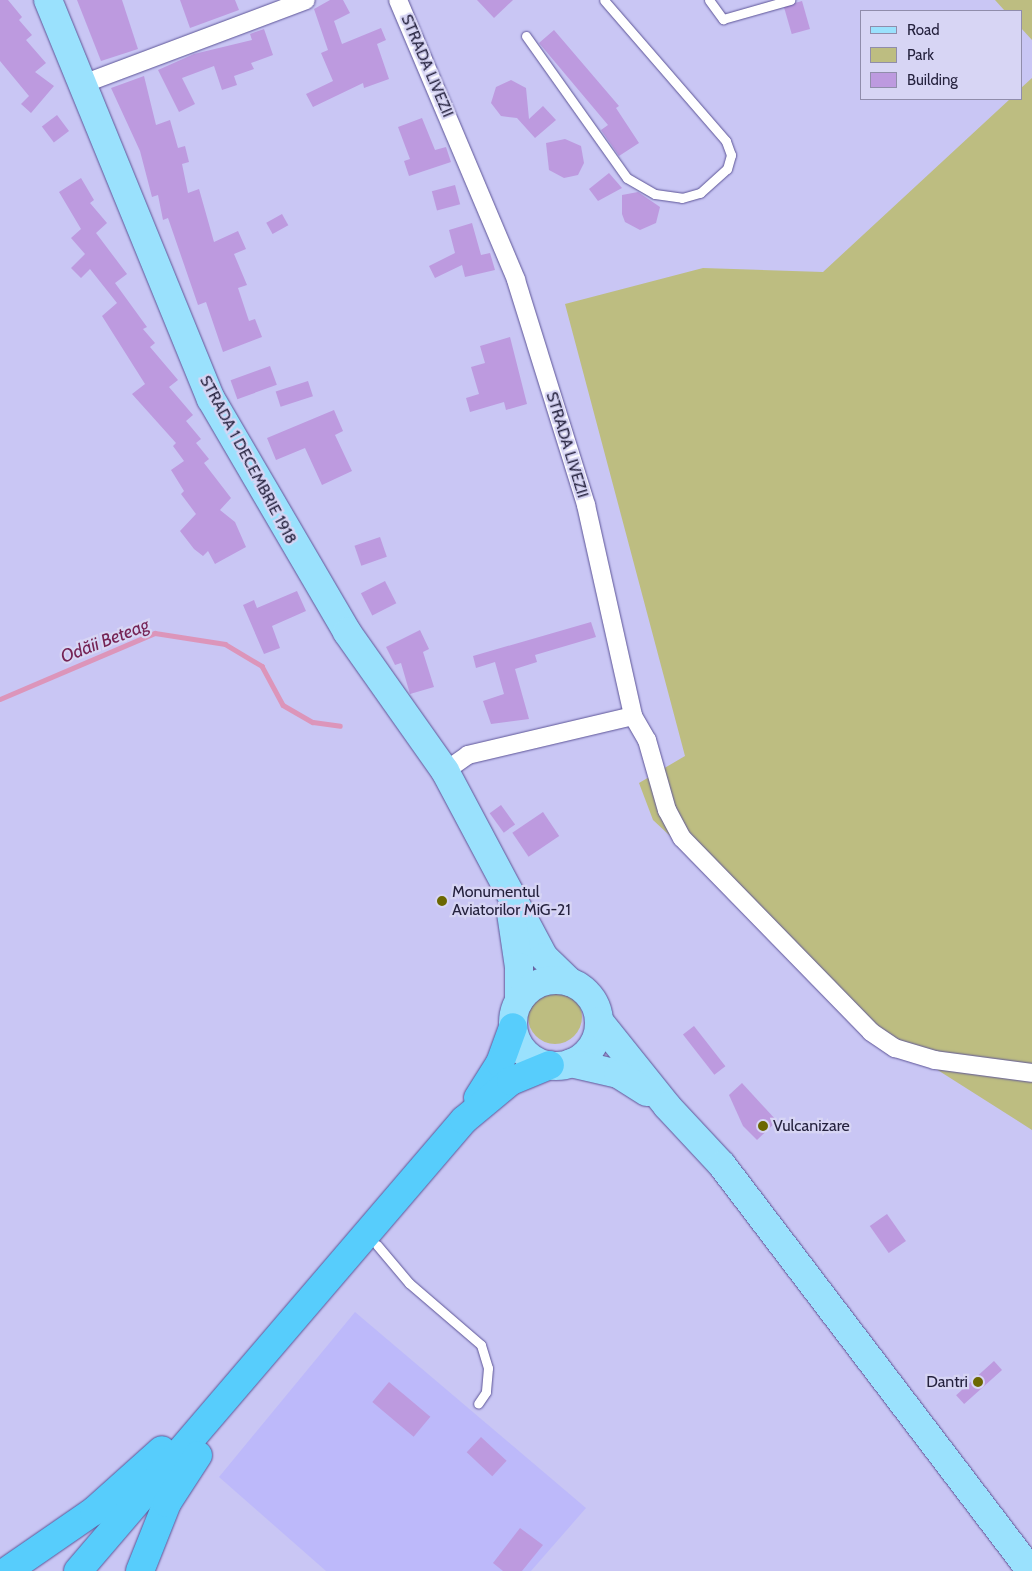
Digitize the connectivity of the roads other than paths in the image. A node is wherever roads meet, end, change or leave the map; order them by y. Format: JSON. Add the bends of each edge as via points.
{"nodes":[{"id":1,"x":48,"y":0,"type":"edge"},
{"id":2,"x":306,"y":0,"type":"edge"},
{"id":3,"x":398,"y":0,"type":"edge"},
{"id":4,"x":604,"y":0,"type":"edge"},
{"id":5,"x":709,"y":0,"type":"edge"},
{"id":6,"x":790,"y":0,"type":"edge"},
{"id":7,"x":526,"y":36,"type":"dead end"},
{"id":8,"x":83,"y":84,"type":"junction"},
{"id":9,"x":633,"y":716,"type":"junction"},
{"id":10,"x":445,"y":771,"type":"junction"},
{"id":11,"x":507,"y":890,"type":"junction"},
{"id":12,"x":570,"y":982,"type":"junction"},
{"id":13,"x":519,"y":1001,"type":"junction"},
{"id":14,"x":600,"y":1021,"type":"junction"},
{"id":15,"x":513,"y":1027,"type":"junction"},
{"id":16,"x":561,"y":1064,"type":"junction"},
{"id":17,"x":1032,"y":1073,"type":"edge"},
{"id":18,"x":667,"y":1106,"type":"junction"},
{"id":19,"x":464,"y":1120,"type":"junction"},
{"id":20,"x":380,"y":1218,"type":"junction"},
{"id":21,"x":377,"y":1245,"type":"junction"},
{"id":22,"x":478,"y":1404,"type":"dead end"},
{"id":23,"x":7,"y":1571,"type":"edge"},
{"id":24,"x":78,"y":1571,"type":"edge"},
{"id":25,"x":140,"y":1571,"type":"edge"},
{"id":26,"x":1031,"y":1571,"type":"edge"}],
"edges":[{"from":1,"to":8,"type":"main road","name":"STRADA 1 DECEMBRIE 1918"},
{"from":2,"to":8,"type":"street"},
{"from":3,"to":9,"type":"street","name":"STRADA LIVEZII","via":[[516,280],[586,505]]},
{"from":4,"to":7,"type":"lane","via":[[726,141],[731,155],[727,169],[700,193],[682,198],[655,194],[627,178]]},
{"from":5,"to":6,"type":"lane","via":[[723,20]]},
{"from":8,"to":10,"type":"main road","name":"STRADA 1 DECEMBRIE 1918","via":[[211,399],[347,632]]},
{"from":9,"to":10,"type":"street","via":[[468,755]]},
{"from":9,"to":17,"type":"street","name":"STRADA LIVEZII","via":[[647,740],[667,810],[682,838],[871,1032],[895,1048],[936,1060]]},
{"from":10,"to":11,"type":"main road","name":"STRADA 1 DECEMBRIE 1918"},
{"from":11,"to":12,"type":"main road","name":"STRADA 1 DECEMBRIE 1918","via":[[544,957]]},
{"from":11,"to":13,"type":"main road","name":"STRADA 1 DECEMBRIE 1918","via":[[519,967]]},
{"from":12,"to":13,"type":"main road","via":[[541,982]]},
{"from":12,"to":14,"type":"main road","via":[[591,997]]},
{"from":13,"to":15,"type":"main road"},
{"from":14,"to":16,"type":"main road","via":[[592,1047]]},
{"from":14,"to":18,"type":"main road"},
{"from":15,"to":16,"type":"main road","via":[[525,1053]]},
{"from":15,"to":19,"type":"highway","via":[[500,1063]]},
{"from":16,"to":18,"type":"main road","via":[[618,1074]]},
{"from":16,"to":19,"type":"highway","via":[[511,1081]]},
{"from":18,"to":26,"type":"main road","via":[[722,1164]]},
{"from":19,"to":20,"type":"highway"},
{"from":20,"to":21,"type":"highway"},
{"from":20,"to":23,"type":"highway","via":[[251,1348],[147,1464],[94,1511]]},
{"from":20,"to":24,"type":"highway"},
{"from":21,"to":22,"type":"lane","via":[[409,1283],[481,1344],[488,1368],[486,1392]]},
{"from":21,"to":25,"type":"highway","via":[[188,1468],[145,1548]]}]}
